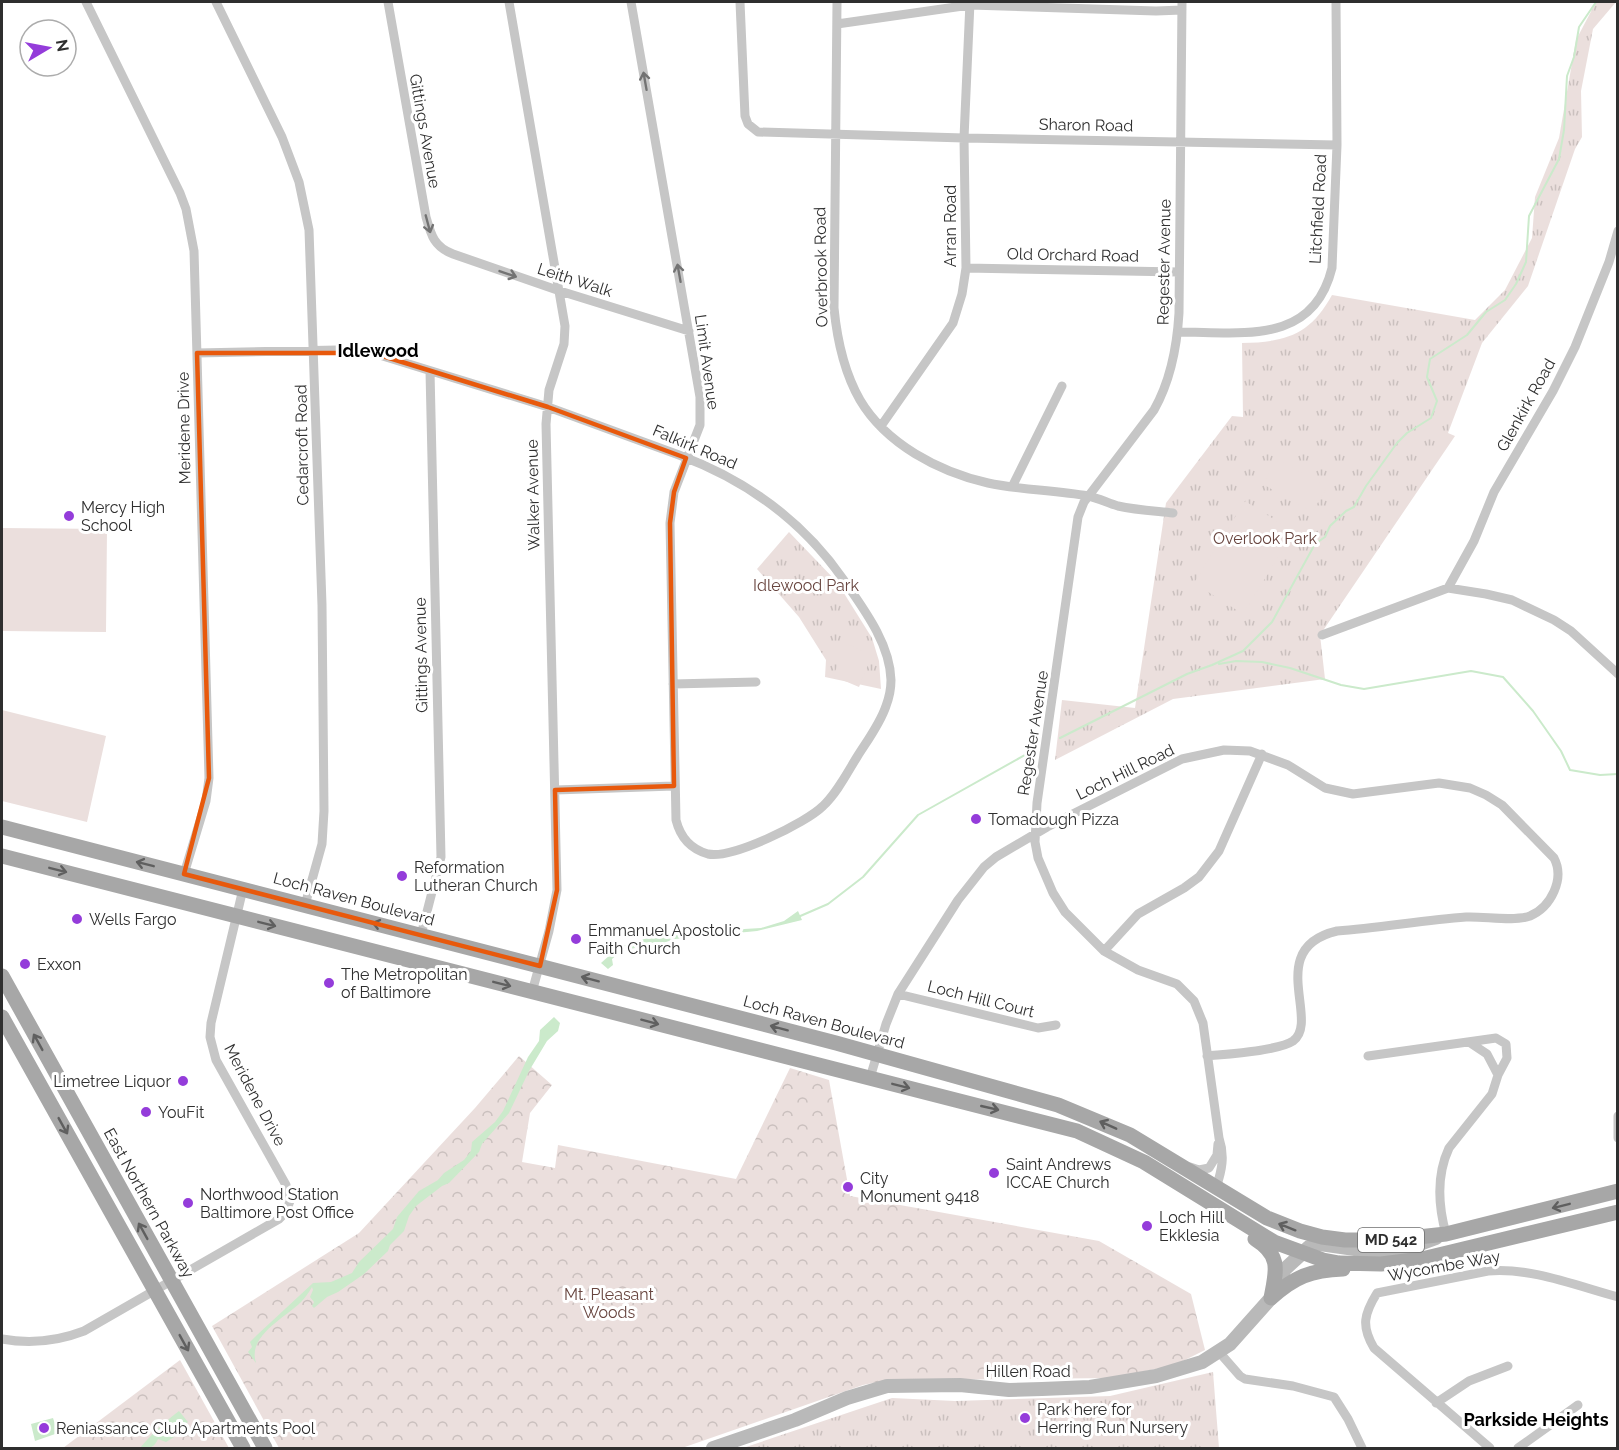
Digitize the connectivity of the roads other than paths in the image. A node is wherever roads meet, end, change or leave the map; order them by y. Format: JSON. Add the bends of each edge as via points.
{"nodes":[{"id":1,"x":86,"y":2,"type":"edge"},
{"id":2,"x":216,"y":2,"type":"edge"},
{"id":3,"x":388,"y":2,"type":"edge"},
{"id":4,"x":509,"y":2,"type":"edge"},
{"id":5,"x":631,"y":2,"type":"edge"},
{"id":6,"x":740,"y":2,"type":"edge"},
{"id":7,"x":837,"y":2,"type":"edge"},
{"id":8,"x":1336,"y":2,"type":"edge"},
{"id":9,"x":970,"y":3,"type":"edge"},
{"id":10,"x":1182,"y":6,"type":"edge"},
{"id":11,"x":837,"y":24,"type":"junction"},
{"id":12,"x":835,"y":134,"type":"junction"},
{"id":13,"x":964,"y":138,"type":"junction"},
{"id":14,"x":1180,"y":142,"type":"junction"},
{"id":15,"x":1336,"y":145,"type":"junction"},
{"id":16,"x":1617,"y":231,"type":"edge"},
{"id":17,"x":453,"y":254,"type":"joint"},
{"id":18,"x":966,"y":268,"type":"junction"},
{"id":19,"x":1179,"y":272,"type":"junction"},
{"id":20,"x":560,"y":291,"type":"junction"},
{"id":21,"x":689,"y":331,"type":"junction"},
{"id":22,"x":1178,"y":332,"type":"junction"},
{"id":23,"x":315,"y":350,"type":"junction"},
{"id":24,"x":197,"y":352,"type":"junction"},
{"id":25,"x":430,"y":371,"type":"junction"},
{"id":26,"x":1062,"y":386,"type":"dead end"},
{"id":27,"x":548,"y":407,"type":"junction"},
{"id":28,"x":881,"y":426,"type":"junction"},
{"id":29,"x":686,"y":458,"type":"junction"},
{"id":30,"x":1012,"y":487,"type":"junction"},
{"id":31,"x":1090,"y":496,"type":"junction"},
{"id":32,"x":1173,"y":513,"type":"dead end"},
{"id":33,"x":1448,"y":588,"type":"junction"},
{"id":34,"x":1322,"y":635,"type":"dead end"},
{"id":35,"x":1617,"y":674,"type":"edge"},
{"id":36,"x":756,"y":682,"type":"dead end"},
{"id":37,"x":673,"y":684,"type":"junction"},
{"id":38,"x":1263,"y":754,"type":"junction"},
{"id":39,"x":674,"y":786,"type":"junction"},
{"id":40,"x":555,"y":790,"type":"junction"},
{"id":41,"x":2,"y":827,"type":"edge"},
{"id":42,"x":1036,"y":834,"type":"junction"},
{"id":43,"x":709,"y":854,"type":"joint"},
{"id":44,"x":2,"y":856,"type":"edge"},
{"id":45,"x":184,"y":874,"type":"junction"},
{"id":46,"x":243,"y":889,"type":"junction"},
{"id":47,"x":305,"y":905,"type":"junction"},
{"id":48,"x":236,"y":916,"type":"junction"},
{"id":49,"x":421,"y":935,"type":"junction"},
{"id":50,"x":1104,"y":951,"type":"junction"},
{"id":51,"x":540,"y":966,"type":"junction"},
{"id":52,"x":2,"y":976,"type":"edge"},
{"id":53,"x":532,"y":992,"type":"junction"},
{"id":54,"x":898,"y":994,"type":"junction"},
{"id":55,"x":2,"y":1017,"type":"edge"},
{"id":56,"x":1056,"y":1025,"type":"dead end"},
{"id":57,"x":1469,"y":1041,"type":"junction"},
{"id":58,"x":877,"y":1054,"type":"junction"},
{"id":59,"x":1208,"y":1056,"type":"junction"},
{"id":60,"x":1368,"y":1056,"type":"dead end"},
{"id":61,"x":935,"y":1070,"type":"junction"},
{"id":62,"x":1498,"y":1075,"type":"junction"},
{"id":63,"x":870,"y":1078,"type":"junction"},
{"id":64,"x":933,"y":1094,"type":"junction"},
{"id":65,"x":1617,"y":1116,"type":"edge"},
{"id":66,"x":1617,"y":1137,"type":"edge"},
{"id":67,"x":1219,"y":1138,"type":"junction"},
{"id":68,"x":1178,"y":1163,"type":"junction"},
{"id":69,"x":1617,"y":1191,"type":"edge"},
{"id":70,"x":1214,"y":1195,"type":"junction"},
{"id":71,"x":1617,"y":1212,"type":"edge"},
{"id":72,"x":1446,"y":1234,"type":"junction"},
{"id":73,"x":1301,"y":1253,"type":"junction"},
{"id":74,"x":1381,"y":1264,"type":"junction"},
{"id":75,"x":172,"y":1282,"type":"junction"},
{"id":76,"x":155,"y":1292,"type":"junction"},
{"id":77,"x":1617,"y":1297,"type":"edge"},
{"id":78,"x":1271,"y":1298,"type":"junction"},
{"id":79,"x":2,"y":1339,"type":"edge"},
{"id":80,"x":1218,"y":1352,"type":"junction"},
{"id":81,"x":1508,"y":1366,"type":"dead end"},
{"id":82,"x":1436,"y":1403,"type":"junction"},
{"id":83,"x":1578,"y":1405,"type":"dead end"},
{"id":84,"x":243,"y":1449,"type":"edge"},
{"id":85,"x":265,"y":1449,"type":"edge"},
{"id":86,"x":712,"y":1449,"type":"edge"},
{"id":87,"x":1362,"y":1449,"type":"edge"},
{"id":88,"x":1490,"y":1449,"type":"edge"},
{"id":89,"x":1518,"y":1449,"type":"edge"}],
"edges":[{"from":1,"to":24,"type":"street","name":"Meridene Drive","via":[[186,209],[194,251]]},
{"from":2,"to":23,"type":"street","name":"Cedarcroft Road","via":[[266,101],[299,182],[310,241]]},
{"from":3,"to":17,"type":"street","name":"Gittings Avenue","one_way":true,"via":[[426,217],[433,240]]},
{"from":4,"to":20,"type":"street","name":"Walker Avenue"},
{"from":21,"to":5,"type":"street","name":"Limit Avenue","one_way":true},
{"from":6,"to":12,"type":"street","name":"Sharon Road","via":[[748,124],[764,132]]},
{"from":7,"to":11,"type":"street","name":"Overbrook Road"},
{"from":8,"to":15,"type":"street","name":"Litchfield Road"},
{"from":9,"to":10,"type":"street","via":[[1156,11]]},
{"from":9,"to":11,"type":"street"},
{"from":9,"to":13,"type":"street","name":"Arran Road"},
{"from":10,"to":14,"type":"street","name":"Regester Avenue"},
{"from":11,"to":12,"type":"street","name":"Overbrook Road"},
{"from":12,"to":13,"type":"street","name":"Sharon Road"},
{"from":12,"to":28,"type":"street","name":"Overbrook Road","via":[[836,333],[860,399]]},
{"from":13,"to":14,"type":"street","name":"Sharon Road"},
{"from":13,"to":18,"type":"street","name":"Arran Road"},
{"from":14,"to":15,"type":"street","name":"Sharon Road"},
{"from":14,"to":19,"type":"street","name":"Regester Avenue"},
{"from":15,"to":22,"type":"street","name":"Litchfield Road","via":[[1332,268],[1327,287],[1316,304],[1305,315],[1280,328]]},
{"from":16,"to":33,"type":"street","name":"Glenkirk Road","via":[[1575,347],[1494,492],[1474,541]]},
{"from":17,"to":20,"type":"street","name":"Leith Walk","one_way":true},
{"from":18,"to":19,"type":"street","name":"Old Orchard Road"},
{"from":18,"to":28,"type":"street","name":"Arran Road","via":[[953,323]]},
{"from":19,"to":22,"type":"street","name":"Regester Avenue"},
{"from":20,"to":21,"type":"street","name":"Leith Walk"},
{"from":20,"to":27,"type":"street","name":"Walker Avenue","via":[[564,344],[549,390]]},
{"from":21,"to":29,"type":"street","name":"Limit Avenue","via":[[701,414]]},
{"from":22,"to":31,"type":"street","name":"Regester Avenue","via":[[1175,357],[1160,399]]},
{"from":23,"to":24,"type":"street","name":"Falkirk Road"},
{"from":23,"to":25,"type":"street","name":"Falkirk Road","via":[[373,353]]},
{"from":23,"to":47,"type":"street","name":"Cedarcroft Road","via":[[324,811],[322,844]]},
{"from":24,"to":45,"type":"street","name":"Meridene Drive","via":[[208,778],[206,801]]},
{"from":25,"to":27,"type":"street","name":"Falkirk Road"},
{"from":25,"to":49,"type":"street","name":"Gittings Avenue","via":[[441,857]]},
{"from":26,"to":30,"type":"street"},
{"from":27,"to":29,"type":"street","name":"Falkirk Road"},
{"from":27,"to":40,"type":"street","name":"Walker Avenue"},
{"from":28,"to":30,"type":"street","name":"Overbrook Road","via":[[910,450],[945,470]]},
{"from":29,"to":37,"type":"street","name":"Limit Avenue","via":[[674,492],[670,523]]},
{"from":29,"to":43,"type":"street","name":"Falkirk Road","via":[[765,498],[815,544],[844,580],[881,639],[891,683],[880,720],[821,808],[761,841],[723,854]]},
{"from":30,"to":31,"type":"street","name":"Overbrook Road"},
{"from":31,"to":32,"type":"street","name":"Overbrook Road","via":[[1118,506]]},
{"from":31,"to":42,"type":"street","name":"Regester Avenue","via":[[1078,517],[1037,802]]},
{"from":33,"to":34,"type":"street"},
{"from":33,"to":35,"type":"street","via":[[1512,600],[1554,620]]},
{"from":36,"to":37,"type":"street"},
{"from":37,"to":39,"type":"street","name":"Limit Avenue"},
{"from":38,"to":42,"type":"street","name":"Loch Hill Road","via":[[1224,750],[1182,759]]},
{"from":38,"to":50,"type":"street","via":[[1219,851],[1199,877],[1138,914]]},
{"from":38,"to":59,"type":"street","name":"Loch Hill Road","via":[[1325,788],[1342,792],[1439,783],[1477,790],[1502,805],[1546,850],[1557,864],[1558,877],[1544,907],[1526,917],[1462,918],[1337,931],[1323,936],[1307,949],[1299,963],[1302,1026],[1296,1038],[1275,1047]]},
{"from":39,"to":40,"type":"street"},
{"from":39,"to":43,"type":"street","name":"Limit Avenue","via":[[678,829],[690,845]]},
{"from":40,"to":51,"type":"street","name":"Walker Avenue","via":[[557,890]]},
{"from":45,"to":41,"type":"main road","name":"Loch Raven Boulevard","one_way":true},
{"from":42,"to":50,"type":"street","name":"Regester Avenue","via":[[1038,858],[1053,893],[1065,912]]},
{"from":42,"to":54,"type":"street","name":"Loch Hill Road","via":[[990,861],[976,876]]},
{"from":44,"to":48,"type":"main road","one_way":true},
{"from":45,"to":46,"type":"main road","name":"Loch Raven Boulevard"},
{"from":46,"to":47,"type":"main road","name":"Loch Raven Boulevard"},
{"from":46,"to":48,"type":"street","name":"Meridene Drive"},
{"from":49,"to":47,"type":"main road","name":"Loch Raven Boulevard","one_way":true},
{"from":48,"to":53,"type":"main road","one_way":true},
{"from":48,"to":75,"type":"street","name":"Meridene Drive","via":[[217,990],[210,1037],[216,1060],[286,1185],[290,1194],[288,1207],[266,1228]]},
{"from":49,"to":51,"type":"main road","name":"Loch Raven Boulevard"},
{"from":50,"to":59,"type":"street","name":"Regester Avenue","via":[[1186,991],[1199,1011]]},
{"from":51,"to":53,"type":"street","name":"Walker Avenue"},
{"from":58,"to":51,"type":"main road","name":"Loch Raven Boulevard","number":"MD 542","one_way":true},
{"from":75,"to":52,"type":"main road","name":"East Northern Parkway","one_way":true},
{"from":53,"to":63,"type":"main road","one_way":true},
{"from":54,"to":56,"type":"street","name":"Loch Hill Court","via":[[1038,1028]]},
{"from":54,"to":58,"type":"street","name":"Loch Hill Road"},
{"from":55,"to":76,"type":"main road","one_way":true},
{"from":57,"to":60,"type":"street"},
{"from":57,"to":62,"type":"street","via":[[1487,1054]]},
{"from":57,"to":62,"type":"street","via":[[1496,1038],[1506,1044],[1507,1058]]},
{"from":58,"to":61,"type":"main road","name":"Loch Raven Boulevard","number":"MD 542"},
{"from":58,"to":63,"type":"street","name":"Loch Hill Road"},
{"from":59,"to":67,"type":"street","name":"Regester Avenue"},
{"from":61,"to":64,"type":"main road","via":[[940,1086]]},
{"from":68,"to":61,"type":"main road","name":"Loch Raven Boulevard","number":"MD 542","one_way":true,"via":[[1130,1135],[1058,1105]]},
{"from":62,"to":72,"type":"street","via":[[1492,1094],[1444,1158],[1439,1201]]},
{"from":63,"to":64,"type":"main road","one_way":true},
{"from":64,"to":70,"type":"main road","one_way":true,"via":[[1077,1131],[1120,1150],[1139,1148]]},
{"from":65,"to":66,"type":"street"},
{"from":67,"to":68,"type":"street","name":"Regester Avenue","via":[[1217,1155],[1209,1168],[1199,1170]]},
{"from":67,"to":70,"type":"street","name":"Regester Avenue","via":[[1223,1156]]},
{"from":68,"to":70,"type":"main road","name":"Loch Raven Boulevard","number":"MD 542"},
{"from":69,"to":72,"type":"main road","name":"Loch Raven Boulevard","number":"MD 542","one_way":true},
{"from":72,"to":70,"type":"main road","name":"Loch Raven Boulevard","number":"MD 542","one_way":true,"via":[[1380,1240],[1322,1237]]},
{"from":70,"to":73,"type":"main road","name":"Loch Raven Boulevard","number":"MD 542","via":[[1274,1242]]},
{"from":70,"to":78,"type":"main road","via":[[1231,1223],[1265,1245],[1273,1256],[1276,1273]]},
{"from":71,"to":74,"type":"main road","name":"Loch Raven Boulevard","number":"MD 542","via":[[1444,1255]]},
{"from":72,"to":73,"type":"street","via":[[1409,1248],[1369,1251],[1320,1244]]},
{"from":73,"to":74,"type":"main road","name":"Loch Raven Boulevard","number":"MD 542","via":[[1339,1263]]},
{"from":73,"to":78,"type":"street","name":"Hillen Road","via":[[1285,1269]]},
{"from":74,"to":78,"type":"main road","via":[[1305,1274]]},
{"from":75,"to":76,"type":"street"},
{"from":75,"to":85,"type":"main road","name":"East Northern Parkway"},
{"from":76,"to":79,"type":"street","via":[[72,1335],[43,1341]]},
{"from":76,"to":84,"type":"main road","one_way":true},
{"from":77,"to":82,"type":"street","name":"Wycombe Way","via":[[1507,1270],[1377,1293],[1365,1317],[1369,1339],[1374,1348]]},
{"from":78,"to":80,"type":"street","name":"Hillen Road"},
{"from":80,"to":86,"type":"street","name":"Hillen Road","via":[[1202,1362],[1156,1376],[1090,1387],[884,1387]]},
{"from":80,"to":87,"type":"street","via":[[1245,1379],[1334,1397]]},
{"from":81,"to":82,"type":"street","via":[[1469,1381]]},
{"from":82,"to":88,"type":"street","name":"Wycombe Way"},
{"from":83,"to":89,"type":"street"}]}
